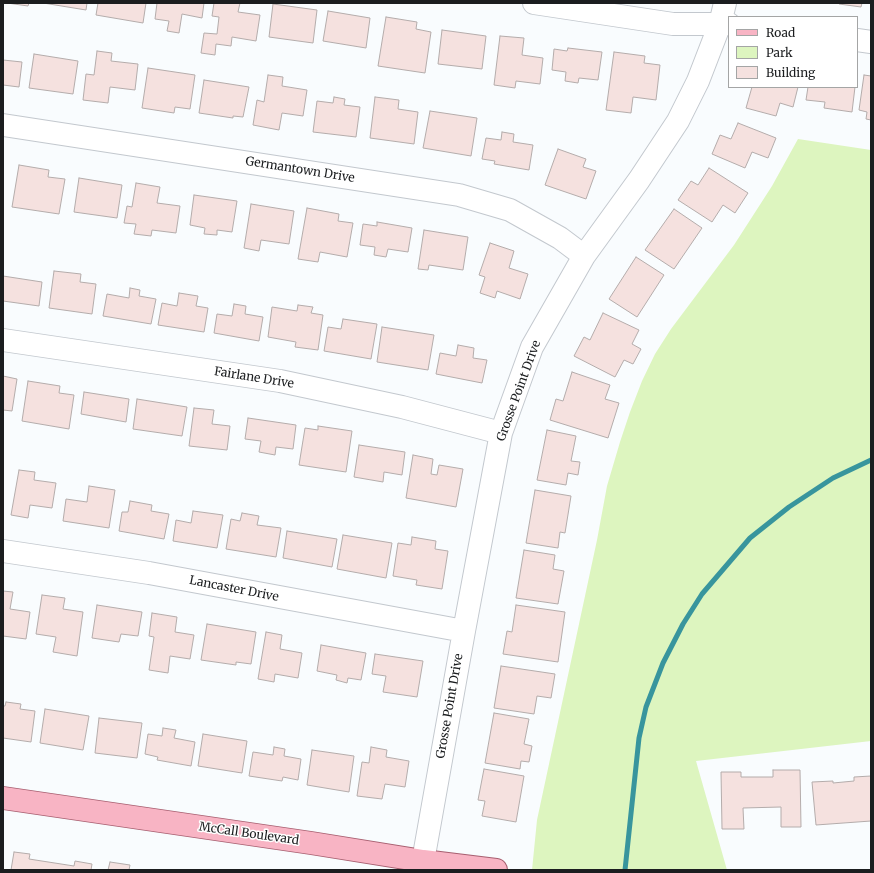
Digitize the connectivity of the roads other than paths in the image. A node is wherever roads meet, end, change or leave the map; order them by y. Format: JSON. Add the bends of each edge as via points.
{"nodes":[{"id":1,"x":534,"y":3,"type":"edge"},
{"id":2,"x":725,"y":3,"type":"edge"},
{"id":3,"x":724,"y":24,"type":"edge"},
{"id":4,"x":858,"y":40,"type":"edge"},
{"id":5,"x":871,"y":42,"type":"edge"},
{"id":6,"x":3,"y":125,"type":"edge"},
{"id":7,"x":584,"y":256,"type":"junction"},
{"id":8,"x":3,"y":340,"type":"edge"},
{"id":9,"x":501,"y":433,"type":"junction"},
{"id":10,"x":3,"y":551,"type":"edge"},
{"id":11,"x":464,"y":631,"type":"junction"},
{"id":12,"x":3,"y":798,"type":"edge"},
{"id":13,"x":422,"y":865,"type":"edge"},
{"id":14,"x":496,"y":870,"type":"edge"}],
"edges":[{"from":1,"to":3,"type":"street","via":[[673,24]]},
{"from":2,"to":3,"type":"street","name":"Grosse Point Drive"},
{"from":3,"to":7,"type":"street","name":"Grosse Point Drive","via":[[678,121]]},
{"from":4,"to":5,"type":"street"},
{"from":6,"to":7,"type":"street","name":"Germantown Drive","via":[[459,195],[510,210],[560,238]]},
{"from":7,"to":9,"type":"street","name":"Grosse Point Drive","via":[[532,347]]},
{"from":8,"to":9,"type":"street","name":"Fairlane Drive","via":[[280,381],[402,407]]},
{"from":9,"to":11,"type":"street","name":"Grosse Point Drive"},
{"from":10,"to":11,"type":"street","name":"Lancaster Drive","via":[[149,573]]},
{"from":11,"to":13,"type":"street","name":"Grosse Point Drive"},
{"from":12,"to":13,"type":"main road","name":"McCall Boulevard","via":[[303,842]]},
{"from":13,"to":14,"type":"main road","name":"McCall Boulevard"}]}
